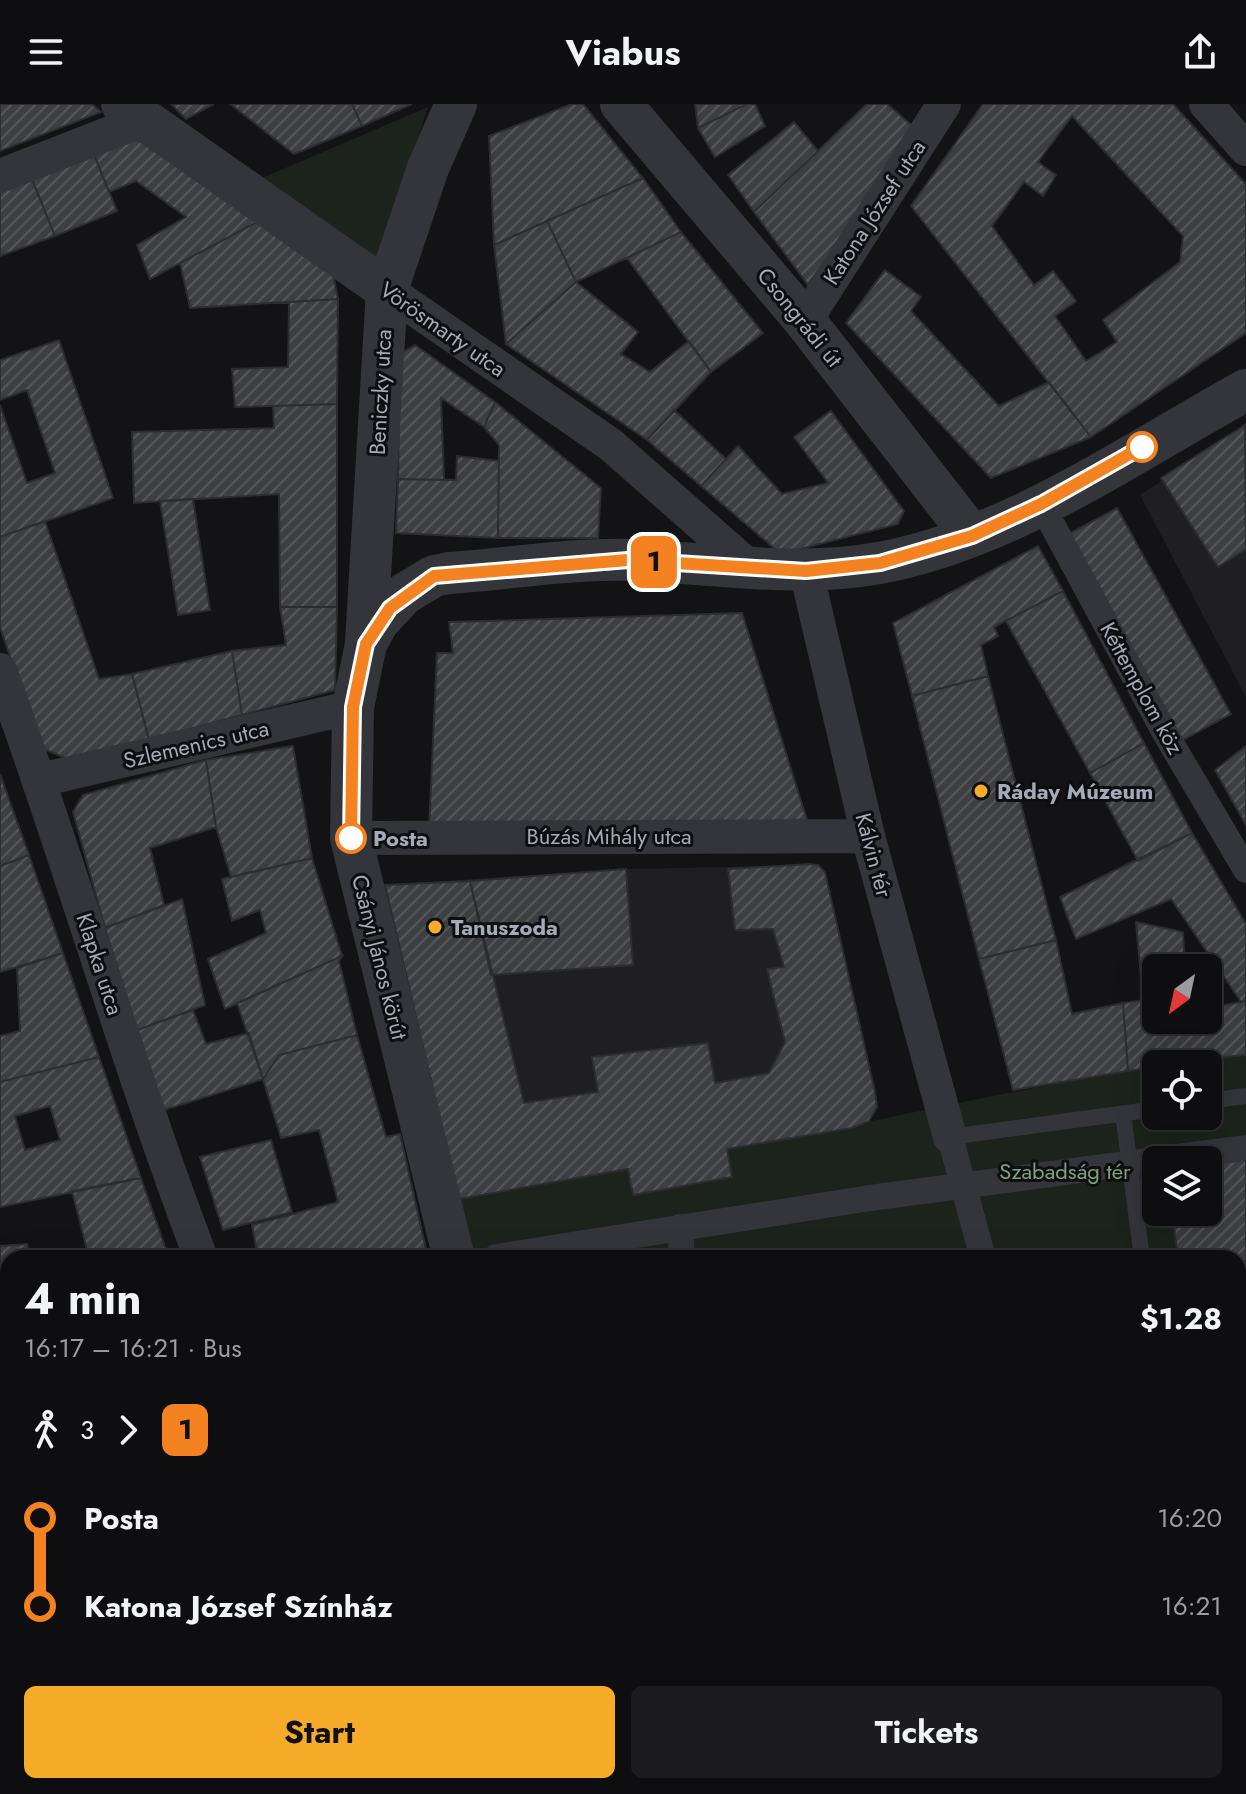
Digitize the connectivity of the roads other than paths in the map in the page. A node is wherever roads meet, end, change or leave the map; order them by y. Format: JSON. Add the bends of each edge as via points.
{"nodes":[{"id":1,"x":456,"y":104,"type":"edge"},
{"id":2,"x":621,"y":104,"type":"edge"},
{"id":3,"x":944,"y":104,"type":"edge"},
{"id":4,"x":1206,"y":104,"type":"edge"},
{"id":5,"x":132,"y":112,"type":"edge"},
{"id":6,"x":1246,"y":149,"type":"edge"},
{"id":7,"x":0,"y":176,"type":"edge"},
{"id":8,"x":387,"y":290,"type":"junction"},
{"id":9,"x":805,"y":321,"type":"junction"},
{"id":10,"x":1246,"y":390,"type":"edge"},
{"id":11,"x":1041,"y":504,"type":"junction"},
{"id":12,"x":972,"y":536,"type":"junction"},
{"id":13,"x":752,"y":569,"type":"junction"},
{"id":14,"x":806,"y":571,"type":"junction"},
{"id":15,"x":366,"y":644,"type":"junction"},
{"id":16,"x":0,"y":670,"type":"edge"},
{"id":17,"x":353,"y":707,"type":"junction"},
{"id":18,"x":40,"y":780,"type":"junction"},
{"id":19,"x":868,"y":836,"type":"junction"},
{"id":20,"x":351,"y":838,"type":"junction"},
{"id":21,"x":1246,"y":870,"type":"edge"},
{"id":22,"x":1246,"y":1096,"type":"edge"},
{"id":23,"x":1222,"y":1099,"type":"edge"},
{"id":24,"x":1142,"y":1111,"type":"edge"},
{"id":25,"x":1123,"y":1114,"type":"junction"},
{"id":26,"x":950,"y":1137,"type":"junction"},
{"id":27,"x":1246,"y":1148,"type":"edge"},
{"id":28,"x":1128,"y":1163,"type":"junction"},
{"id":29,"x":964,"y":1185,"type":"junction"},
{"id":30,"x":680,"y":1227,"type":"junction"},
{"id":31,"x":198,"y":1250,"type":"edge"},
{"id":32,"x":452,"y":1250,"type":"edge"},
{"id":33,"x":539,"y":1250,"type":"edge"},
{"id":34,"x":681,"y":1250,"type":"edge"},
{"id":35,"x":981,"y":1250,"type":"edge"},
{"id":36,"x":1141,"y":1250,"type":"edge"}],
"edges":[{"from":1,"to":8,"type":"street","name":"Beniczky utca"},
{"from":2,"to":9,"type":"street","name":"Csongrádi út"},
{"from":3,"to":9,"type":"street","name":"Katona József utca"},
{"from":4,"to":6,"type":"street"},
{"from":5,"to":7,"type":"street"},
{"from":5,"to":8,"type":"street","name":"Vörösmarty utca"},
{"from":8,"to":13,"type":"street","name":"Vörösmarty utca","via":[[611,445]]},
{"from":8,"to":15,"type":"street","name":"Beniczky utca"},
{"from":9,"to":12,"type":"street","name":"Csongrádi út"},
{"from":10,"to":11,"type":"street","name":"Csányi János körút"},
{"from":11,"to":12,"type":"street","name":"Csányi János körút"},
{"from":11,"to":21,"type":"street","name":"Kéttemplom köz"},
{"from":12,"to":14,"type":"street","name":"Csányi János körút","via":[[880,563]]},
{"from":13,"to":14,"type":"street","name":"Csányi János körút"},
{"from":13,"to":15,"type":"street","name":"Csányi János körút","via":[[628,560],[434,576],[390,608]]},
{"from":14,"to":19,"type":"street","name":"Kálvin tér"},
{"from":15,"to":17,"type":"street","name":"Csányi János körút"},
{"from":16,"to":18,"type":"street","name":"Klapka utca"},
{"from":17,"to":18,"type":"street","name":"Szlemenics utca"},
{"from":17,"to":20,"type":"street","name":"Csányi János körút"},
{"from":18,"to":31,"type":"street","name":"Klapka utca"},
{"from":19,"to":20,"type":"street","name":"Búzás Mihály utca"},
{"from":19,"to":26,"type":"street","name":"Kálvin tér"},
{"from":20,"to":32,"type":"street","name":"Csányi János körút"},
{"from":22,"to":23,"type":"lane"},
{"from":24,"to":25,"type":"lane"},
{"from":25,"to":26,"type":"lane"},
{"from":25,"to":28,"type":"lane"},
{"from":26,"to":29,"type":"street"},
{"from":27,"to":28,"type":"street"},
{"from":28,"to":29,"type":"street"},
{"from":28,"to":36,"type":"lane"},
{"from":29,"to":30,"type":"street"},
{"from":29,"to":35,"type":"street"},
{"from":30,"to":33,"type":"street"},
{"from":30,"to":34,"type":"street"}]}
